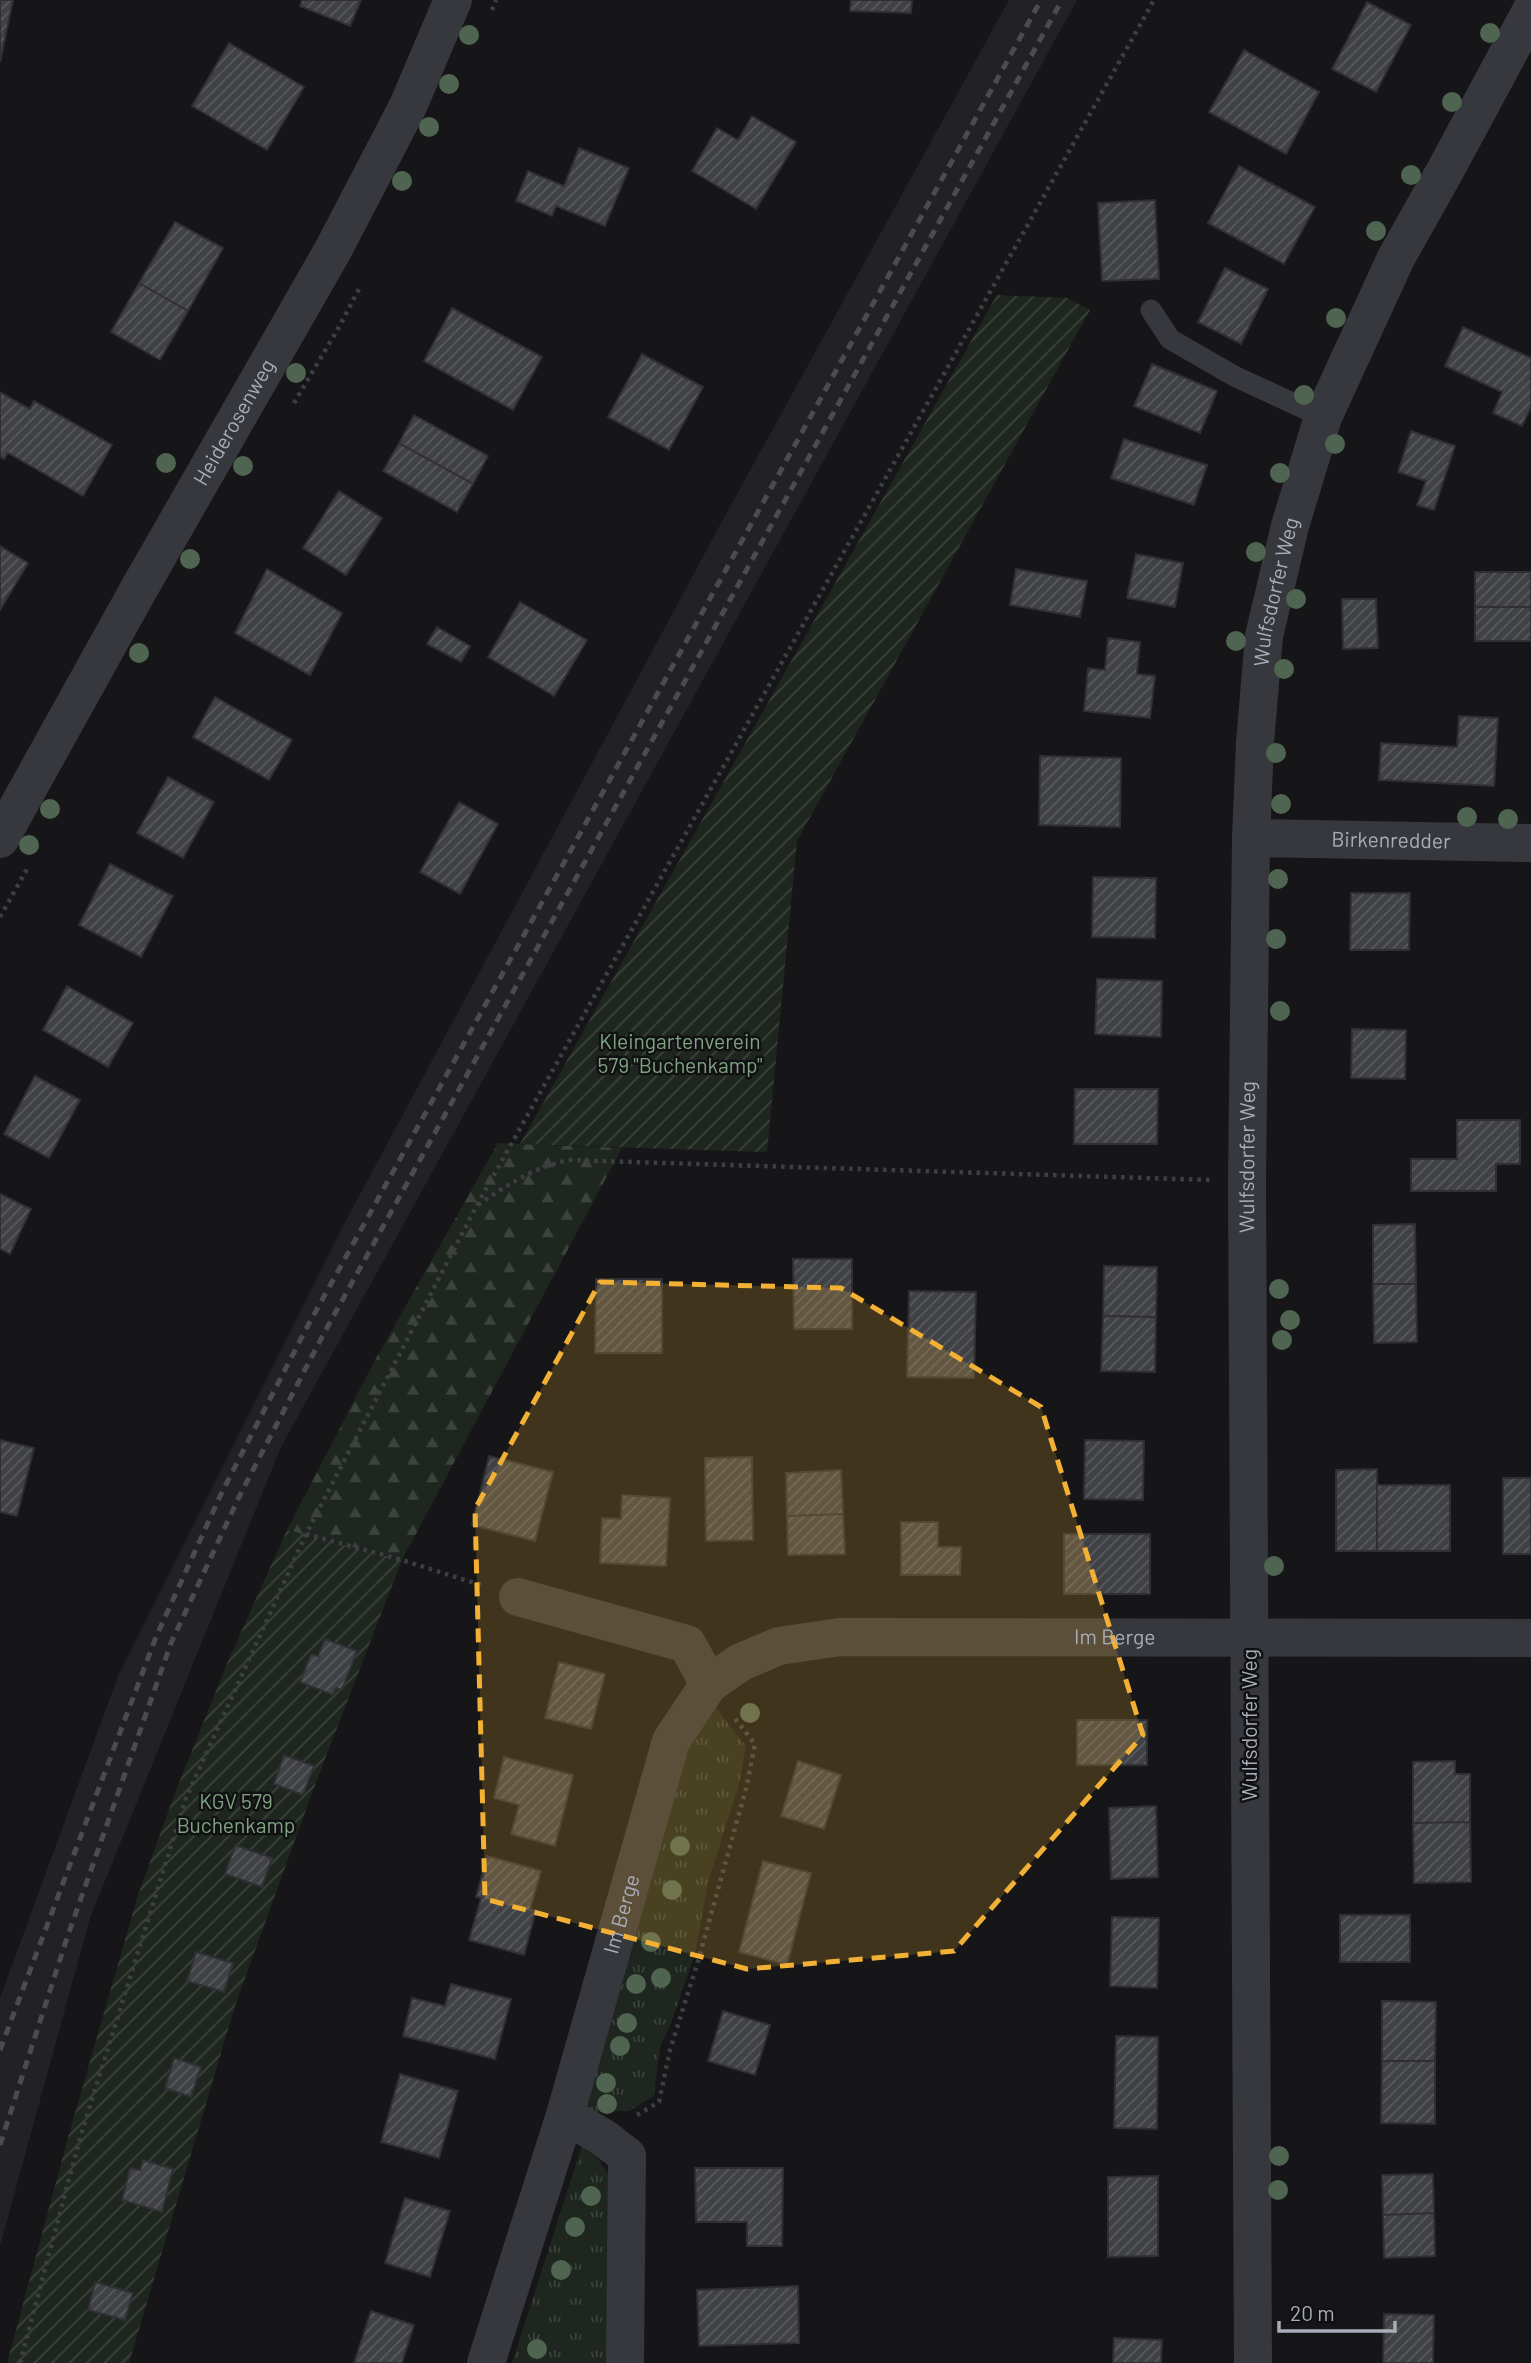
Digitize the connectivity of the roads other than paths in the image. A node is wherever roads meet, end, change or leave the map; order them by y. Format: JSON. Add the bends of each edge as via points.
{"nodes":[{"id":1,"x":453,"y":0,"type":"edge"},
{"id":2,"x":1531,"y":11,"type":"edge"},
{"id":3,"x":1151,"y":310,"type":"dead end"},
{"id":4,"x":1323,"y":417,"type":"junction"},
{"id":5,"x":1251,"y":838,"type":"junction"},
{"id":6,"x":0,"y":839,"type":"edge"},
{"id":7,"x":1531,"y":843,"type":"edge"},
{"id":8,"x":518,"y":1597,"type":"road end"},
{"id":9,"x":1531,"y":1638,"type":"edge"},
{"id":10,"x":1250,"y":1639,"type":"junction"},
{"id":11,"x":709,"y":1684,"type":"junction"},
{"id":12,"x":565,"y":2115,"type":"junction"},
{"id":13,"x":486,"y":2363,"type":"edge"},
{"id":14,"x":625,"y":2363,"type":"edge"},
{"id":15,"x":1253,"y":2363,"type":"edge"}],
"edges":[{"from":1,"to":6,"type":"street","name":"Heiderosenweg","via":[[408,106],[333,250]]},
{"from":2,"to":4,"type":"street","name":"Wulfsdorfer Weg","via":[[1396,258]]},
{"from":3,"to":4,"type":"lane","via":[[1170,339],[1236,377]]},
{"from":4,"to":5,"type":"street","name":"Wulfsdorfer Weg","via":[[1290,526],[1265,636]]},
{"from":5,"to":7,"type":"street","name":"Birkenredder"},
{"from":5,"to":10,"type":"street","name":"Wulfsdorfer Weg","via":[[1247,1182]]},
{"from":8,"to":11,"type":"street","via":[[687,1644]]},
{"from":9,"to":10,"type":"street","name":"Im Berge"},
{"from":10,"to":11,"type":"street","name":"Im Berge","via":[[840,1637],[779,1646],[741,1662]]},
{"from":10,"to":15,"type":"street","name":"Wulfsdorfer Weg"},
{"from":11,"to":12,"type":"street","name":"Im Berge","via":[[671,1741]]},
{"from":12,"to":13,"type":"street","name":"Im Berge"},
{"from":12,"to":14,"type":"street","via":[[627,2156]]}]}
